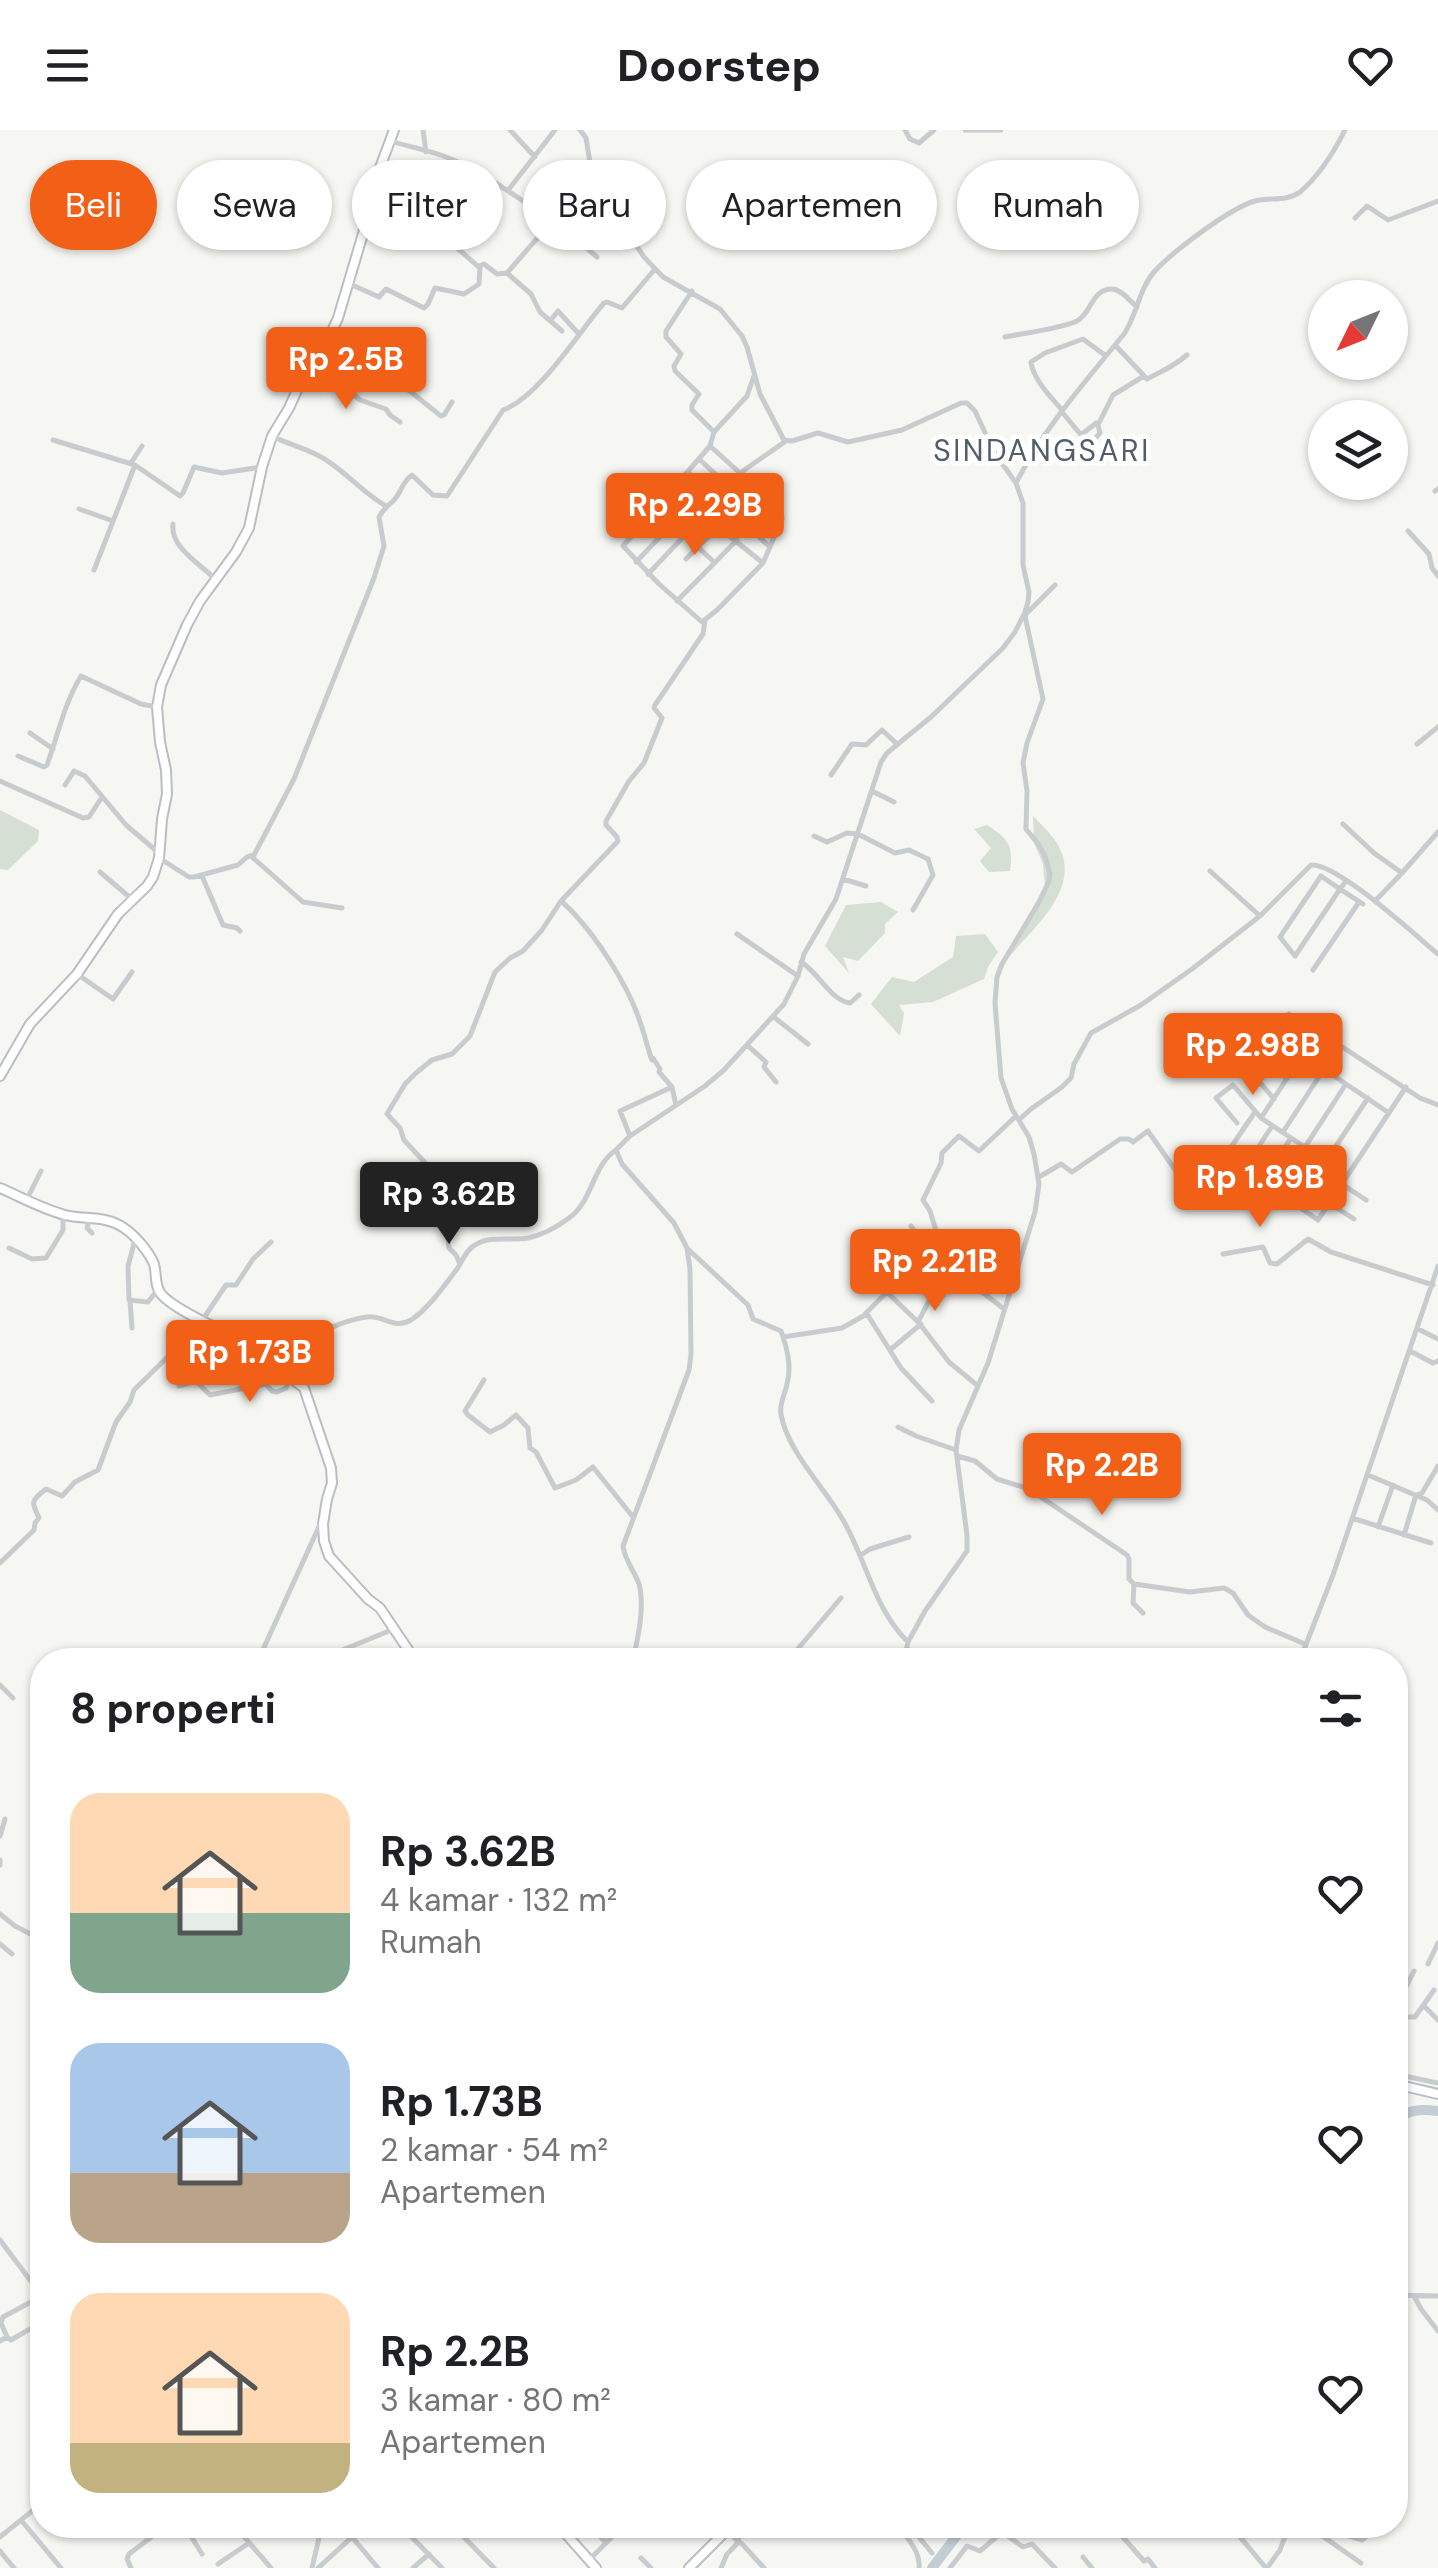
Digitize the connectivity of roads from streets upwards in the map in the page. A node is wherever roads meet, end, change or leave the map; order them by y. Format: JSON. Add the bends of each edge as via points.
{"nodes":[{"id":1,"x":394,"y":130,"type":"edge"},
{"id":2,"x":423,"y":130,"type":"edge"},
{"id":3,"x":510,"y":130,"type":"edge"},
{"id":4,"x":555,"y":130,"type":"edge"},
{"id":5,"x":580,"y":130,"type":"edge"},
{"id":6,"x":904,"y":130,"type":"edge"},
{"id":7,"x":934,"y":130,"type":"edge"},
{"id":8,"x":965,"y":130,"type":"edge"},
{"id":9,"x":1001,"y":130,"type":"edge"},
{"id":10,"x":1345,"y":130,"type":"edge"},
{"id":11,"x":390,"y":141,"type":"junction"},
{"id":12,"x":426,"y":152,"type":"junction"},
{"id":13,"x":535,"y":157,"type":"junction"},
{"id":14,"x":589,"y":160,"type":"edge"},
{"id":15,"x":509,"y":189,"type":"junction"},
{"id":16,"x":523,"y":200,"type":"edge"},
{"id":17,"x":1438,"y":201,"type":"edge"},
{"id":18,"x":1355,"y":218,"type":"dead end"},
{"id":19,"x":459,"y":250,"type":"edge"},
{"id":20,"x":527,"y":250,"type":"edge"},
{"id":21,"x":590,"y":250,"type":"edge"},
{"id":22,"x":641,"y":250,"type":"edge"},
{"id":23,"x":597,"y":256,"type":"dead end"},
{"id":24,"x":480,"y":268,"type":"junction"},
{"id":25,"x":655,"y":269,"type":"junction"},
{"id":26,"x":507,"y":273,"type":"junction"},
{"id":27,"x":347,"y":283,"type":"junction"},
{"id":28,"x":692,"y":291,"type":"junction"},
{"id":29,"x":1137,"y":307,"type":"junction"},
{"id":30,"x":550,"y":321,"type":"junction"},
{"id":31,"x":333,"y":328,"type":"junction"},
{"id":32,"x":562,"y":331,"type":"dead end"},
{"id":33,"x":579,"y":333,"type":"junction"},
{"id":34,"x":1004,"y":337,"type":"dead end"},
{"id":35,"x":1115,"y":345,"type":"junction"},
{"id":36,"x":1187,"y":355,"type":"dead end"},
{"id":37,"x":1106,"y":356,"type":"junction"},
{"id":38,"x":309,"y":370,"type":"junction"},
{"id":39,"x":754,"y":373,"type":"junction"},
{"id":40,"x":1144,"y":376,"type":"junction"},
{"id":41,"x":452,"y":402,"type":"dead end"},
{"id":42,"x":1062,"y":411,"type":"junction"},
{"id":43,"x":1101,"y":417,"type":"junction"},
{"id":44,"x":400,"y":422,"type":"dead end"},
{"id":45,"x":714,"y":432,"type":"junction"},
{"id":46,"x":272,"y":436,"type":"junction"},
{"id":47,"x":53,"y":440,"type":"dead end"},
{"id":48,"x":786,"y":442,"type":"junction"},
{"id":49,"x":1091,"y":443,"type":"dead end"},
{"id":50,"x":142,"y":446,"type":"dead end"},
{"id":51,"x":710,"y":446,"type":"junction"},
{"id":52,"x":699,"y":460,"type":"junction"},
{"id":53,"x":133,"y":464,"type":"junction"},
{"id":54,"x":262,"y":467,"type":"junction"},
{"id":55,"x":688,"y":472,"type":"junction"},
{"id":56,"x":740,"y":474,"type":"junction"},
{"id":57,"x":1016,"y":483,"type":"junction"},
{"id":58,"x":676,"y":485,"type":"junction"},
{"id":59,"x":763,"y":496,"type":"junction"},
{"id":60,"x":694,"y":501,"type":"junction"},
{"id":61,"x":386,"y":506,"type":"junction"},
{"id":62,"x":78,"y":509,"type":"dead end"},
{"id":63,"x":754,"y":509,"type":"junction"},
{"id":64,"x":706,"y":514,"type":"junction"},
{"id":65,"x":740,"y":520,"type":"junction"},
{"id":66,"x":113,"y":521,"type":"junction"},
{"id":67,"x":173,"y":524,"type":"dead end"},
{"id":68,"x":719,"y":526,"type":"junction"},
{"id":69,"x":778,"y":531,"type":"junction"},
{"id":70,"x":1408,"y":531,"type":"dead end"},
{"id":71,"x":728,"y":534,"type":"junction"},
{"id":72,"x":736,"y":540,"type":"junction"},
{"id":73,"x":770,"y":546,"type":"junction"},
{"id":74,"x":698,"y":547,"type":"junction"},
{"id":75,"x":686,"y":559,"type":"dead end"},
{"id":76,"x":636,"y":562,"type":"junction"},
{"id":77,"x":714,"y":562,"type":"junction"},
{"id":78,"x":763,"y":563,"type":"junction"},
{"id":79,"x":94,"y":570,"type":"dead end"},
{"id":80,"x":648,"y":574,"type":"junction"},
{"id":81,"x":1438,"y":576,"type":"edge"},
{"id":82,"x":216,"y":580,"type":"junction"},
{"id":83,"x":1055,"y":586,"type":"dead end"},
{"id":84,"x":676,"y":601,"type":"junction"},
{"id":85,"x":1025,"y":613,"type":"junction"},
{"id":86,"x":705,"y":620,"type":"junction"},
{"id":87,"x":158,"y":707,"type":"junction"},
{"id":88,"x":1438,"y":726,"type":"edge"},
{"id":89,"x":30,"y":734,"type":"dead end"},
{"id":90,"x":897,"y":744,"type":"junction"},
{"id":91,"x":1417,"y":744,"type":"dead end"},
{"id":92,"x":53,"y":748,"type":"junction"},
{"id":93,"x":18,"y":756,"type":"dead end"},
{"id":94,"x":832,"y":775,"type":"dead end"},
{"id":95,"x":0,"y":780,"type":"edge"},
{"id":96,"x":66,"y":785,"type":"dead end"},
{"id":97,"x":872,"y":791,"type":"junction"},
{"id":98,"x":102,"y":797,"type":"junction"},
{"id":99,"x":894,"y":802,"type":"dead end"},
{"id":100,"x":1343,"y":824,"type":"dead end"},
{"id":101,"x":1438,"y":832,"type":"edge"},
{"id":102,"x":858,"y":834,"type":"junction"},
{"id":103,"x":814,"y":836,"type":"dead end"},
{"id":104,"x":254,"y":854,"type":"junction"},
{"id":105,"x":159,"y":856,"type":"junction"},
{"id":106,"x":1210,"y":870,"type":"dead end"},
{"id":107,"x":100,"y":872,"type":"dead end"},
{"id":108,"x":1402,"y":873,"type":"junction"},
{"id":109,"x":202,"y":876,"type":"junction"},
{"id":110,"x":843,"y":879,"type":"junction"},
{"id":111,"x":1346,"y":881,"type":"junction"},
{"id":112,"x":866,"y":886,"type":"dead end"},
{"id":113,"x":1340,"y":889,"type":"junction"},
{"id":114,"x":133,"y":900,"type":"junction"},
{"id":115,"x":561,"y":901,"type":"junction"},
{"id":116,"x":1375,"y":901,"type":"junction"},
{"id":117,"x":342,"y":908,"type":"dead end"},
{"id":118,"x":913,"y":910,"type":"dead end"},
{"id":119,"x":1260,"y":916,"type":"junction"},
{"id":120,"x":240,"y":931,"type":"dead end"},
{"id":121,"x":736,"y":934,"type":"dead end"},
{"id":122,"x":1438,"y":954,"type":"edge"},
{"id":123,"x":801,"y":962,"type":"junction"},
{"id":124,"x":1313,"y":970,"type":"dead end"},
{"id":125,"x":132,"y":972,"type":"dead end"},
{"id":126,"x":76,"y":974,"type":"junction"},
{"id":127,"x":798,"y":976,"type":"junction"},
{"id":128,"x":859,"y":995,"type":"dead end"},
{"id":129,"x":775,"y":1017,"type":"junction"},
{"id":130,"x":1312,"y":1040,"type":"junction"},
{"id":131,"x":808,"y":1044,"type":"dead end"},
{"id":132,"x":747,"y":1045,"type":"junction"},
{"id":133,"x":459,"y":1047,"type":"junction"},
{"id":134,"x":449,"y":1049,"type":"dead end"},
{"id":135,"x":1301,"y":1058,"type":"junction"},
{"id":136,"x":1324,"y":1070,"type":"junction"},
{"id":137,"x":0,"y":1076,"type":"edge"},
{"id":138,"x":1287,"y":1078,"type":"junction"},
{"id":139,"x":776,"y":1082,"type":"dead end"},
{"id":140,"x":1346,"y":1084,"type":"junction"},
{"id":141,"x":672,"y":1087,"type":"junction"},
{"id":142,"x":1406,"y":1087,"type":"junction"},
{"id":143,"x":1368,"y":1098,"type":"junction"},
{"id":144,"x":1274,"y":1099,"type":"junction"},
{"id":145,"x":1438,"y":1105,"type":"edge"},
{"id":146,"x":676,"y":1106,"type":"junction"},
{"id":147,"x":1255,"y":1112,"type":"junction"},
{"id":148,"x":1389,"y":1112,"type":"junction"},
{"id":149,"x":1018,"y":1118,"type":"junction"},
{"id":150,"x":1261,"y":1118,"type":"junction"},
{"id":151,"x":1237,"y":1123,"type":"dead end"},
{"id":152,"x":1272,"y":1126,"type":"junction"},
{"id":153,"x":1282,"y":1132,"type":"junction"},
{"id":154,"x":630,"y":1136,"type":"junction"},
{"id":155,"x":1291,"y":1138,"type":"junction"},
{"id":156,"x":1307,"y":1149,"type":"junction"},
{"id":157,"x":616,"y":1150,"type":"junction"},
{"id":158,"x":1227,"y":1153,"type":"dead end"},
{"id":159,"x":1327,"y":1162,"type":"junction"},
{"id":160,"x":1246,"y":1166,"type":"dead end"},
{"id":161,"x":40,"y":1171,"type":"dead end"},
{"id":162,"x":1348,"y":1176,"type":"junction"},
{"id":163,"x":1038,"y":1177,"type":"junction"},
{"id":164,"x":1342,"y":1184,"type":"junction"},
{"id":165,"x":0,"y":1188,"type":"edge"},
{"id":166,"x":1246,"y":1195,"type":"dead end"},
{"id":167,"x":27,"y":1200,"type":"junction"},
{"id":168,"x":1366,"y":1200,"type":"dead end"},
{"id":169,"x":1329,"y":1203,"type":"junction"},
{"id":170,"x":62,"y":1214,"type":"junction"},
{"id":171,"x":89,"y":1218,"type":"junction"},
{"id":172,"x":1354,"y":1219,"type":"dead end"},
{"id":173,"x":910,"y":1226,"type":"dead end"},
{"id":174,"x":92,"y":1234,"type":"dead end"},
{"id":175,"x":136,"y":1239,"type":"junction"},
{"id":176,"x":271,"y":1242,"type":"dead end"},
{"id":177,"x":9,"y":1248,"type":"dead end"},
{"id":178,"x":687,"y":1248,"type":"junction"},
{"id":179,"x":1223,"y":1254,"type":"dead end"},
{"id":180,"x":460,"y":1264,"type":"junction"},
{"id":181,"x":947,"y":1266,"type":"junction"},
{"id":182,"x":1438,"y":1266,"type":"edge"},
{"id":183,"x":867,"y":1273,"type":"dead end"},
{"id":184,"x":1432,"y":1285,"type":"junction"},
{"id":185,"x":158,"y":1289,"type":"junction"},
{"id":186,"x":886,"y":1292,"type":"junction"},
{"id":187,"x":130,"y":1301,"type":"junction"},
{"id":188,"x":1004,"y":1310,"type":"junction"},
{"id":189,"x":865,"y":1314,"type":"junction"},
{"id":190,"x":202,"y":1321,"type":"junction"},
{"id":191,"x":920,"y":1323,"type":"junction"},
{"id":192,"x":132,"y":1328,"type":"dead end"},
{"id":193,"x":1418,"y":1329,"type":"junction"},
{"id":194,"x":226,"y":1330,"type":"junction"},
{"id":195,"x":783,"y":1337,"type":"junction"},
{"id":196,"x":1438,"y":1338,"type":"edge"},
{"id":197,"x":280,"y":1348,"type":"junction"},
{"id":198,"x":890,"y":1350,"type":"junction"},
{"id":199,"x":1410,"y":1351,"type":"junction"},
{"id":200,"x":196,"y":1356,"type":"dead end"},
{"id":201,"x":1438,"y":1362,"type":"edge"},
{"id":202,"x":290,"y":1378,"type":"junction"},
{"id":203,"x":484,"y":1380,"type":"dead end"},
{"id":204,"x":179,"y":1386,"type":"dead end"},
{"id":205,"x":978,"y":1386,"type":"junction"},
{"id":206,"x":932,"y":1402,"type":"dead end"},
{"id":207,"x":898,"y":1427,"type":"dead end"},
{"id":208,"x":957,"y":1453,"type":"junction"},
{"id":209,"x":1438,"y":1466,"type":"edge"},
{"id":210,"x":1368,"y":1476,"type":"junction"},
{"id":211,"x":1393,"y":1486,"type":"junction"},
{"id":212,"x":1416,"y":1495,"type":"junction"},
{"id":213,"x":1437,"y":1506,"type":"edge"},
{"id":214,"x":633,"y":1517,"type":"junction"},
{"id":215,"x":1352,"y":1518,"type":"junction"},
{"id":216,"x":324,"y":1519,"type":"junction"},
{"id":217,"x":1378,"y":1528,"type":"junction"},
{"id":218,"x":1404,"y":1535,"type":"junction"},
{"id":219,"x":909,"y":1536,"type":"dead end"},
{"id":220,"x":1431,"y":1542,"type":"dead end"},
{"id":221,"x":860,"y":1556,"type":"junction"},
{"id":222,"x":0,"y":1563,"type":"edge"},
{"id":223,"x":1134,"y":1584,"type":"junction"},
{"id":224,"x":840,"y":1598,"type":"dead end"},
{"id":225,"x":1143,"y":1613,"type":"dead end"},
{"id":226,"x":394,"y":1630,"type":"junction"},
{"id":227,"x":1307,"y":1644,"type":"junction"},
{"id":228,"x":908,"y":1645,"type":"junction"},
{"id":229,"x":263,"y":1648,"type":"edge"},
{"id":230,"x":348,"y":1648,"type":"edge"},
{"id":231,"x":407,"y":1648,"type":"edge"},
{"id":232,"x":636,"y":1648,"type":"edge"},
{"id":233,"x":798,"y":1648,"type":"edge"},
{"id":234,"x":907,"y":1648,"type":"edge"},
{"id":235,"x":911,"y":1648,"type":"edge"},
{"id":236,"x":1305,"y":1648,"type":"edge"},
{"id":237,"x":0,"y":1685,"type":"edge"},
{"id":238,"x":13,"y":1698,"type":"dead end"},
{"id":239,"x":5,"y":1818,"type":"dead end"},
{"id":240,"x":0,"y":1836,"type":"edge"},
{"id":241,"x":0,"y":1917,"type":"edge"},
{"id":242,"x":30,"y":1933,"type":"edge"},
{"id":243,"x":1438,"y":1943,"type":"edge"},
{"id":244,"x":0,"y":1944,"type":"edge"},
{"id":245,"x":12,"y":1954,"type":"dead end"},
{"id":246,"x":1428,"y":1964,"type":"dead end"},
{"id":247,"x":1414,"y":1971,"type":"dead end"},
{"id":248,"x":1408,"y":1982,"type":"edge"},
{"id":249,"x":1434,"y":1990,"type":"dead end"},
{"id":250,"x":1424,"y":2006,"type":"junction"},
{"id":251,"x":1408,"y":2018,"type":"edge"},
{"id":252,"x":1438,"y":2020,"type":"edge"},
{"id":253,"x":1408,"y":2075,"type":"edge"},
{"id":254,"x":1438,"y":2083,"type":"edge"},
{"id":255,"x":1408,"y":2087,"type":"edge"},
{"id":256,"x":1438,"y":2094,"type":"edge"},
{"id":257,"x":0,"y":2240,"type":"edge"},
{"id":258,"x":30,"y":2280,"type":"edge"},
{"id":259,"x":1408,"y":2296,"type":"edge"},
{"id":260,"x":1414,"y":2296,"type":"junction"},
{"id":261,"x":1438,"y":2296,"type":"edge"},
{"id":262,"x":30,"y":2303,"type":"edge"},
{"id":263,"x":30,"y":2329,"type":"edge"},
{"id":264,"x":1438,"y":2331,"type":"edge"},
{"id":265,"x":7,"y":2336,"type":"junction"},
{"id":266,"x":0,"y":2341,"type":"edge"},
{"id":267,"x":30,"y":2513,"type":"edge"},
{"id":268,"x":21,"y":2520,"type":"junction"},
{"id":269,"x":30,"y":2531,"type":"edge"},
{"id":270,"x":0,"y":2537,"type":"edge"},
{"id":271,"x":36,"y":2538,"type":"edge"},
{"id":272,"x":150,"y":2538,"type":"edge"},
{"id":273,"x":192,"y":2538,"type":"edge"},
{"id":274,"x":245,"y":2538,"type":"edge"},
{"id":275,"x":320,"y":2538,"type":"edge"},
{"id":276,"x":352,"y":2538,"type":"joint"},
{"id":277,"x":413,"y":2538,"type":"edge"},
{"id":278,"x":465,"y":2538,"type":"edge"},
{"id":279,"x":570,"y":2538,"type":"edge"},
{"id":280,"x":602,"y":2538,"type":"edge"},
{"id":281,"x":611,"y":2538,"type":"edge"},
{"id":282,"x":716,"y":2538,"type":"edge"},
{"id":283,"x":906,"y":2538,"type":"edge"},
{"id":284,"x":920,"y":2538,"type":"edge"},
{"id":285,"x":995,"y":2538,"type":"edge"},
{"id":286,"x":1010,"y":2538,"type":"edge"},
{"id":287,"x":1124,"y":2538,"type":"edge"},
{"id":288,"x":1241,"y":2538,"type":"edge"},
{"id":289,"x":1286,"y":2538,"type":"edge"},
{"id":290,"x":1325,"y":2538,"type":"edge"},
{"id":291,"x":738,"y":2540,"type":"joint"},
{"id":292,"x":249,"y":2543,"type":"junction"},
{"id":293,"x":606,"y":2543,"type":"junction"},
{"id":294,"x":0,"y":2551,"type":"edge"},
{"id":295,"x":932,"y":2553,"type":"dead end"},
{"id":296,"x":202,"y":2554,"type":"dead end"},
{"id":297,"x":429,"y":2554,"type":"junction"},
{"id":298,"x":1083,"y":2556,"type":"dead end"},
{"id":299,"x":640,"y":2558,"type":"dead end"},
{"id":300,"x":1362,"y":2563,"type":"dead end"},
{"id":301,"x":218,"y":2564,"type":"dead end"},
{"id":302,"x":592,"y":2564,"type":"edge"},
{"id":303,"x":13,"y":2568,"type":"edge"},
{"id":304,"x":61,"y":2568,"type":"edge"},
{"id":305,"x":131,"y":2568,"type":"edge"},
{"id":306,"x":271,"y":2568,"type":"edge"},
{"id":307,"x":315,"y":2568,"type":"edge"},
{"id":308,"x":378,"y":2568,"type":"edge"},
{"id":309,"x":413,"y":2568,"type":"edge"},
{"id":310,"x":442,"y":2568,"type":"edge"},
{"id":311,"x":494,"y":2568,"type":"edge"},
{"id":312,"x":651,"y":2568,"type":"edge"},
{"id":313,"x":690,"y":2568,"type":"edge"},
{"id":314,"x":721,"y":2568,"type":"edge"},
{"id":315,"x":764,"y":2568,"type":"edge"},
{"id":316,"x":919,"y":2568,"type":"edge"},
{"id":317,"x":950,"y":2568,"type":"edge"},
{"id":318,"x":1055,"y":2568,"type":"edge"},
{"id":319,"x":1092,"y":2568,"type":"edge"},
{"id":320,"x":1155,"y":2568,"type":"edge"},
{"id":321,"x":1266,"y":2568,"type":"edge"}],
"edges":[{"from":1,"to":11,"type":"street"},
{"from":2,"to":12,"type":"street"},
{"from":3,"to":13,"type":"street"},
{"from":4,"to":13,"type":"street"},
{"from":5,"to":14,"type":"street"},
{"from":6,"to":7,"type":"street","via":[[918,144]]},
{"from":8,"to":9,"type":"street"},
{"from":10,"to":29,"type":"street","via":[[1300,192],[1258,200],[1223,218],[1155,271]]},
{"from":11,"to":12,"type":"street"},
{"from":11,"to":27,"type":"street"},
{"from":12,"to":15,"type":"street"},
{"from":13,"to":15,"type":"street"},
{"from":15,"to":16,"type":"street"},
{"from":17,"to":18,"type":"street","via":[[1388,220],[1367,206]]},
{"from":19,"to":24,"type":"street"},
{"from":20,"to":26,"type":"street"},
{"from":21,"to":23,"type":"street"},
{"from":22,"to":25,"type":"street"},
{"from":24,"to":26,"type":"street"},
{"from":24,"to":27,"type":"street","via":[[480,284],[464,294],[435,288],[424,308],[386,288],[379,297]]},
{"from":25,"to":28,"type":"street"},
{"from":25,"to":33,"type":"street","via":[[622,308],[607,302]]},
{"from":26,"to":30,"type":"street"},
{"from":27,"to":31,"type":"street"},
{"from":28,"to":39,"type":"street","via":[[730,319]]},
{"from":28,"to":45,"type":"street","via":[[666,337],[681,354],[675,371],[699,394],[692,410]]},
{"from":29,"to":34,"type":"street","via":[[1112,288],[1094,297],[1076,321]]},
{"from":29,"to":35,"type":"street"},
{"from":30,"to":32,"type":"street"},
{"from":30,"to":33,"type":"street","via":[[558,311]]},
{"from":31,"to":38,"type":"street"},
{"from":31,"to":41,"type":"street","via":[[402,370],[396,380],[441,416]]},
{"from":33,"to":61,"type":"street","via":[[528,394],[503,410],[444,498],[412,475]]},
{"from":35,"to":37,"type":"street"},
{"from":35,"to":40,"type":"street"},
{"from":36,"to":40,"type":"street","via":[[1169,370]]},
{"from":37,"to":42,"type":"street"},
{"from":37,"to":42,"type":"street","via":[[1083,339],[1030,362]]},
{"from":38,"to":44,"type":"street"},
{"from":38,"to":46,"type":"street"},
{"from":39,"to":45,"type":"street","via":[[742,404]]},
{"from":39,"to":48,"type":"street"},
{"from":40,"to":43,"type":"street","via":[[1113,395]]},
{"from":42,"to":43,"type":"street","via":[[1083,435]]},
{"from":42,"to":57,"type":"street"},
{"from":43,"to":49,"type":"street"},
{"from":45,"to":51,"type":"street"},
{"from":46,"to":54,"type":"street"},
{"from":46,"to":61,"type":"street","via":[[329,462]]},
{"from":47,"to":53,"type":"street"},
{"from":48,"to":56,"type":"street"},
{"from":48,"to":57,"type":"street","via":[[818,433],[848,442],[902,430],[967,402]]},
{"from":50,"to":53,"type":"street"},
{"from":51,"to":52,"type":"street"},
{"from":51,"to":56,"type":"street"},
{"from":52,"to":55,"type":"street"},
{"from":52,"to":63,"type":"street"},
{"from":53,"to":54,"type":"street","via":[[180,496],[194,468],[222,473]]},
{"from":53,"to":66,"type":"street"},
{"from":54,"to":82,"type":"street","via":[[250,528]]},
{"from":55,"to":58,"type":"street"},
{"from":55,"to":65,"type":"street"},
{"from":56,"to":59,"type":"street"},
{"from":57,"to":85,"type":"street","via":[[1029,592]]},
{"from":58,"to":60,"type":"street"},
{"from":58,"to":76,"type":"street","via":[[624,544]]},
{"from":59,"to":63,"type":"street"},
{"from":59,"to":69,"type":"street","via":[[783,515]]},
{"from":60,"to":64,"type":"street"},
{"from":60,"to":76,"type":"street"},
{"from":61,"to":104,"type":"street","via":[[378,517],[384,546],[374,578],[294,779]]},
{"from":62,"to":66,"type":"street"},
{"from":63,"to":65,"type":"street"},
{"from":63,"to":69,"type":"street"},
{"from":64,"to":68,"type":"street"},
{"from":64,"to":80,"type":"street"},
{"from":65,"to":71,"type":"street"},
{"from":65,"to":73,"type":"street"},
{"from":66,"to":79,"type":"street"},
{"from":67,"to":82,"type":"street","via":[[177,543]]},
{"from":68,"to":71,"type":"street"},
{"from":68,"to":74,"type":"street"},
{"from":69,"to":73,"type":"street"},
{"from":70,"to":81,"type":"street"},
{"from":71,"to":72,"type":"street"},
{"from":72,"to":77,"type":"street"},
{"from":72,"to":78,"type":"street"},
{"from":73,"to":78,"type":"street"},
{"from":74,"to":75,"type":"street"},
{"from":74,"to":77,"type":"street"},
{"from":76,"to":80,"type":"street"},
{"from":77,"to":84,"type":"street"},
{"from":78,"to":86,"type":"street"},
{"from":80,"to":84,"type":"street"},
{"from":82,"to":87,"type":"street","via":[[182,634]]},
{"from":83,"to":85,"type":"street"},
{"from":84,"to":86,"type":"street"},
{"from":85,"to":90,"type":"street","via":[[1003,648]]},
{"from":85,"to":149,"type":"street","via":[[1043,698],[1023,763],[1026,829],[1050,874],[996,977],[1001,1078]]},
{"from":86,"to":115,"type":"street","via":[[704,634],[654,706],[662,718],[645,760],[606,822],[618,841]]},
{"from":87,"to":92,"type":"street","via":[[81,676]]},
{"from":87,"to":105,"type":"street","via":[[166,782]]},
{"from":88,"to":91,"type":"street"},
{"from":89,"to":92,"type":"street"},
{"from":90,"to":94,"type":"street","via":[[882,730],[866,745],[852,744]]},
{"from":90,"to":97,"type":"street","via":[[880,762]]},
{"from":92,"to":93,"type":"street","via":[[46,766]]},
{"from":95,"to":98,"type":"street","via":[[83,818]]},
{"from":96,"to":98,"type":"street","via":[[77,772]]},
{"from":97,"to":99,"type":"street"},
{"from":97,"to":102,"type":"street"},
{"from":98,"to":105,"type":"street"},
{"from":100,"to":108,"type":"street"},
{"from":101,"to":108,"type":"street"},
{"from":102,"to":103,"type":"street","via":[[827,842]]},
{"from":102,"to":110,"type":"street"},
{"from":102,"to":118,"type":"street","via":[[895,853],[909,850],[928,858],[933,875]]},
{"from":104,"to":109,"type":"street"},
{"from":104,"to":117,"type":"street","via":[[301,901]]},
{"from":105,"to":109,"type":"street","via":[[189,876]]},
{"from":105,"to":114,"type":"street","via":[[150,882]]},
{"from":106,"to":119,"type":"street"},
{"from":107,"to":114,"type":"street"},
{"from":108,"to":116,"type":"street"},
{"from":109,"to":120,"type":"street","via":[[223,925]]},
{"from":110,"to":112,"type":"street"},
{"from":110,"to":123,"type":"street"},
{"from":111,"to":113,"type":"street"},
{"from":111,"to":116,"type":"street"},
{"from":111,"to":119,"type":"street","via":[[1311,865]]},
{"from":113,"to":113,"type":"street","via":[[1321,876],[1280,938],[1295,956]]},
{"from":113,"to":124,"type":"street","via":[[1361,903]]},
{"from":114,"to":126,"type":"street"},
{"from":115,"to":133,"type":"street","via":[[523,951],[494,972],[470,1036]]},
{"from":115,"to":141,"type":"street","via":[[606,957],[640,1019],[652,1060]]},
{"from":116,"to":122,"type":"street"},
{"from":119,"to":149,"type":"street","via":[[1166,989],[1091,1033],[1071,1078]]},
{"from":121,"to":127,"type":"street"},
{"from":123,"to":127,"type":"street"},
{"from":123,"to":128,"type":"street","via":[[840,1000]]},
{"from":125,"to":126,"type":"street","via":[[113,999]]},
{"from":126,"to":137,"type":"street","via":[[30,1024]]},
{"from":127,"to":129,"type":"street"},
{"from":129,"to":131,"type":"street"},
{"from":129,"to":132,"type":"street"},
{"from":130,"to":135,"type":"street"},
{"from":130,"to":135,"type":"street","via":[[1290,1014],[1272,1028]]},
{"from":130,"to":142,"type":"street","via":[[1319,1032]]},
{"from":132,"to":139,"type":"street"},
{"from":132,"to":146,"type":"street"},
{"from":133,"to":134,"type":"street"},
{"from":133,"to":180,"type":"street","via":[[416,1073],[387,1114],[441,1180],[430,1195]]},
{"from":135,"to":136,"type":"street"},
{"from":135,"to":138,"type":"street"},
{"from":136,"to":140,"type":"street"},
{"from":136,"to":153,"type":"street"},
{"from":138,"to":144,"type":"street"},
{"from":138,"to":144,"type":"street","via":[[1254,1039],[1236,1054]]},
{"from":140,"to":143,"type":"street"},
{"from":140,"to":156,"type":"street"},
{"from":141,"to":146,"type":"street"},
{"from":141,"to":154,"type":"street","via":[[620,1110]]},
{"from":142,"to":145,"type":"street"},
{"from":142,"to":148,"type":"street"},
{"from":143,"to":148,"type":"street"},
{"from":143,"to":159,"type":"street"},
{"from":144,"to":150,"type":"street"},
{"from":146,"to":154,"type":"street"},
{"from":147,"to":150,"type":"street"},
{"from":147,"to":151,"type":"street","via":[[1232,1085],[1216,1098]]},
{"from":147,"to":158,"type":"street"},
{"from":148,"to":162,"type":"street"},
{"from":149,"to":163,"type":"street"},
{"from":149,"to":181,"type":"street","via":[[979,1152],[959,1136],[942,1154],[924,1200]]},
{"from":150,"to":152,"type":"street"},
{"from":152,"to":153,"type":"street"},
{"from":152,"to":160,"type":"street"},
{"from":153,"to":155,"type":"street"},
{"from":154,"to":157,"type":"street"},
{"from":155,"to":156,"type":"street"},
{"from":155,"to":156,"type":"street","via":[[1262,1182],[1280,1194]]},
{"from":156,"to":159,"type":"street"},
{"from":157,"to":178,"type":"street"},
{"from":157,"to":180,"type":"street","via":[[570,1218],[532,1237],[477,1244]]},
{"from":159,"to":162,"type":"street"},
{"from":159,"to":169,"type":"street","via":[[1299,1207],[1318,1220]]},
{"from":161,"to":167,"type":"street"},
{"from":162,"to":164,"type":"street"},
{"from":163,"to":166,"type":"street","via":[[1061,1164],[1072,1172],[1112,1143],[1134,1142],[1148,1131],[1179,1175]]},
{"from":163,"to":188,"type":"street","via":[[1035,1212]]},
{"from":164,"to":168,"type":"street"},
{"from":164,"to":169,"type":"street"},
{"from":165,"to":167,"type":"street"},
{"from":167,"to":170,"type":"street"},
{"from":169,"to":172,"type":"street"},
{"from":170,"to":171,"type":"street"},
{"from":170,"to":177,"type":"street","via":[[64,1228],[48,1256],[32,1259]]},
{"from":171,"to":174,"type":"street"},
{"from":171,"to":175,"type":"street","via":[[110,1220]]},
{"from":173,"to":181,"type":"street"},
{"from":175,"to":185,"type":"street","via":[[154,1264]]},
{"from":175,"to":187,"type":"street","via":[[128,1266]]},
{"from":176,"to":190,"type":"street","via":[[236,1286],[226,1285]]},
{"from":178,"to":195,"type":"street","via":[[748,1304],[754,1320]]},
{"from":178,"to":214,"type":"street","via":[[689,1370]]},
{"from":179,"to":184,"type":"street","via":[[1262,1247],[1273,1264],[1308,1239]]},
{"from":180,"to":197,"type":"street","via":[[402,1324],[368,1317]]},
{"from":181,"to":188,"type":"street"},
{"from":181,"to":191,"type":"street"},
{"from":182,"to":184,"type":"street"},
{"from":183,"to":186,"type":"street"},
{"from":184,"to":193,"type":"street"},
{"from":185,"to":187,"type":"street","via":[[148,1302]]},
{"from":185,"to":190,"type":"street"},
{"from":186,"to":189,"type":"street"},
{"from":186,"to":191,"type":"street"},
{"from":187,"to":192,"type":"street"},
{"from":188,"to":205,"type":"street"},
{"from":189,"to":195,"type":"street","via":[[842,1328]]},
{"from":189,"to":198,"type":"street"},
{"from":190,"to":194,"type":"street"},
{"from":190,"to":222,"type":"street","via":[[133,1391],[98,1470],[62,1496],[46,1489],[34,1500],[34,1530]]},
{"from":191,"to":198,"type":"street"},
{"from":191,"to":205,"type":"street","via":[[947,1360]]},
{"from":193,"to":196,"type":"street"},
{"from":193,"to":199,"type":"street"},
{"from":194,"to":197,"type":"street"},
{"from":194,"to":200,"type":"street"},
{"from":195,"to":221,"type":"street","via":[[790,1372],[782,1420]]},
{"from":197,"to":202,"type":"street"},
{"from":198,"to":206,"type":"street"},
{"from":199,"to":201,"type":"street"},
{"from":199,"to":210,"type":"street"},
{"from":202,"to":204,"type":"street","via":[[277,1392],[265,1384],[212,1395],[196,1381]]},
{"from":202,"to":216,"type":"street","via":[[304,1388],[331,1468]]},
{"from":203,"to":214,"type":"street","via":[[468,1415],[490,1432],[516,1415],[555,1488],[593,1467]]},
{"from":205,"to":208,"type":"street","via":[[962,1420]]},
{"from":207,"to":208,"type":"street"},
{"from":208,"to":223,"type":"street","via":[[997,1480],[1029,1489],[1119,1550]]},
{"from":208,"to":228,"type":"street","via":[[967,1551]]},
{"from":209,"to":212,"type":"street"},
{"from":210,"to":211,"type":"street"},
{"from":210,"to":215,"type":"street"},
{"from":211,"to":212,"type":"street"},
{"from":211,"to":217,"type":"street"},
{"from":212,"to":213,"type":"street"},
{"from":212,"to":218,"type":"street"},
{"from":214,"to":232,"type":"street","via":[[623,1546],[640,1595]]},
{"from":215,"to":217,"type":"street"},
{"from":215,"to":227,"type":"street"},
{"from":216,"to":226,"type":"street","via":[[329,1556]]},
{"from":216,"to":229,"type":"street"},
{"from":217,"to":218,"type":"street"},
{"from":218,"to":220,"type":"street"},
{"from":219,"to":221,"type":"street"},
{"from":221,"to":228,"type":"street"},
{"from":223,"to":225,"type":"street","via":[[1133,1603]]},
{"from":223,"to":227,"type":"street","via":[[1190,1592],[1224,1588],[1265,1627]]},
{"from":224,"to":233,"type":"street"},
{"from":226,"to":230,"type":"street"},
{"from":226,"to":231,"type":"street"},
{"from":227,"to":236,"type":"street"},
{"from":228,"to":234,"type":"street"},
{"from":228,"to":235,"type":"street"},
{"from":237,"to":238,"type":"street"},
{"from":239,"to":240,"type":"street"},
{"from":241,"to":242,"type":"street"},
{"from":243,"to":246,"type":"street"},
{"from":244,"to":245,"type":"street"},
{"from":247,"to":248,"type":"street"},
{"from":249,"to":250,"type":"street"},
{"from":250,"to":251,"type":"street"},
{"from":250,"to":252,"type":"street"},
{"from":253,"to":254,"type":"street"},
{"from":255,"to":256,"type":"street"},
{"from":257,"to":258,"type":"street"},
{"from":259,"to":260,"type":"street"},
{"from":260,"to":261,"type":"street"},
{"from":260,"to":264,"type":"street"},
{"from":262,"to":265,"type":"street","via":[[1,2319]]},
{"from":263,"to":265,"type":"street"},
{"from":265,"to":266,"type":"street"},
{"from":267,"to":268,"type":"street"},
{"from":268,"to":269,"type":"street"},
{"from":268,"to":270,"type":"street"},
{"from":271,"to":304,"type":"street"},
{"from":272,"to":305,"type":"street","via":[[129,2554]]},
{"from":273,"to":296,"type":"street"},
{"from":274,"to":292,"type":"street"},
{"from":275,"to":307,"type":"street"},
{"from":276,"to":307,"type":"street"},
{"from":276,"to":308,"type":"street"},
{"from":277,"to":297,"type":"street"},
{"from":278,"to":311,"type":"street"},
{"from":279,"to":302,"type":"street"},
{"from":280,"to":293,"type":"street"},
{"from":281,"to":293,"type":"street"},
{"from":282,"to":313,"type":"street"},
{"from":283,"to":316,"type":"street"},
{"from":284,"to":295,"type":"street"},
{"from":285,"to":317,"type":"street","via":[[980,2551],[966,2546]]},
{"from":286,"to":318,"type":"street","via":[[1023,2548],[1032,2544]]},
{"from":287,"to":320,"type":"street"},
{"from":288,"to":321,"type":"street"},
{"from":289,"to":321,"type":"street"},
{"from":290,"to":300,"type":"street"},
{"from":291,"to":314,"type":"street"},
{"from":291,"to":315,"type":"street"},
{"from":292,"to":301,"type":"street"},
{"from":292,"to":306,"type":"street"},
{"from":293,"to":302,"type":"street"},
{"from":294,"to":303,"type":"street"},
{"from":297,"to":309,"type":"street"},
{"from":297,"to":310,"type":"street"},
{"from":298,"to":319,"type":"street"},
{"from":299,"to":312,"type":"street"}]}
